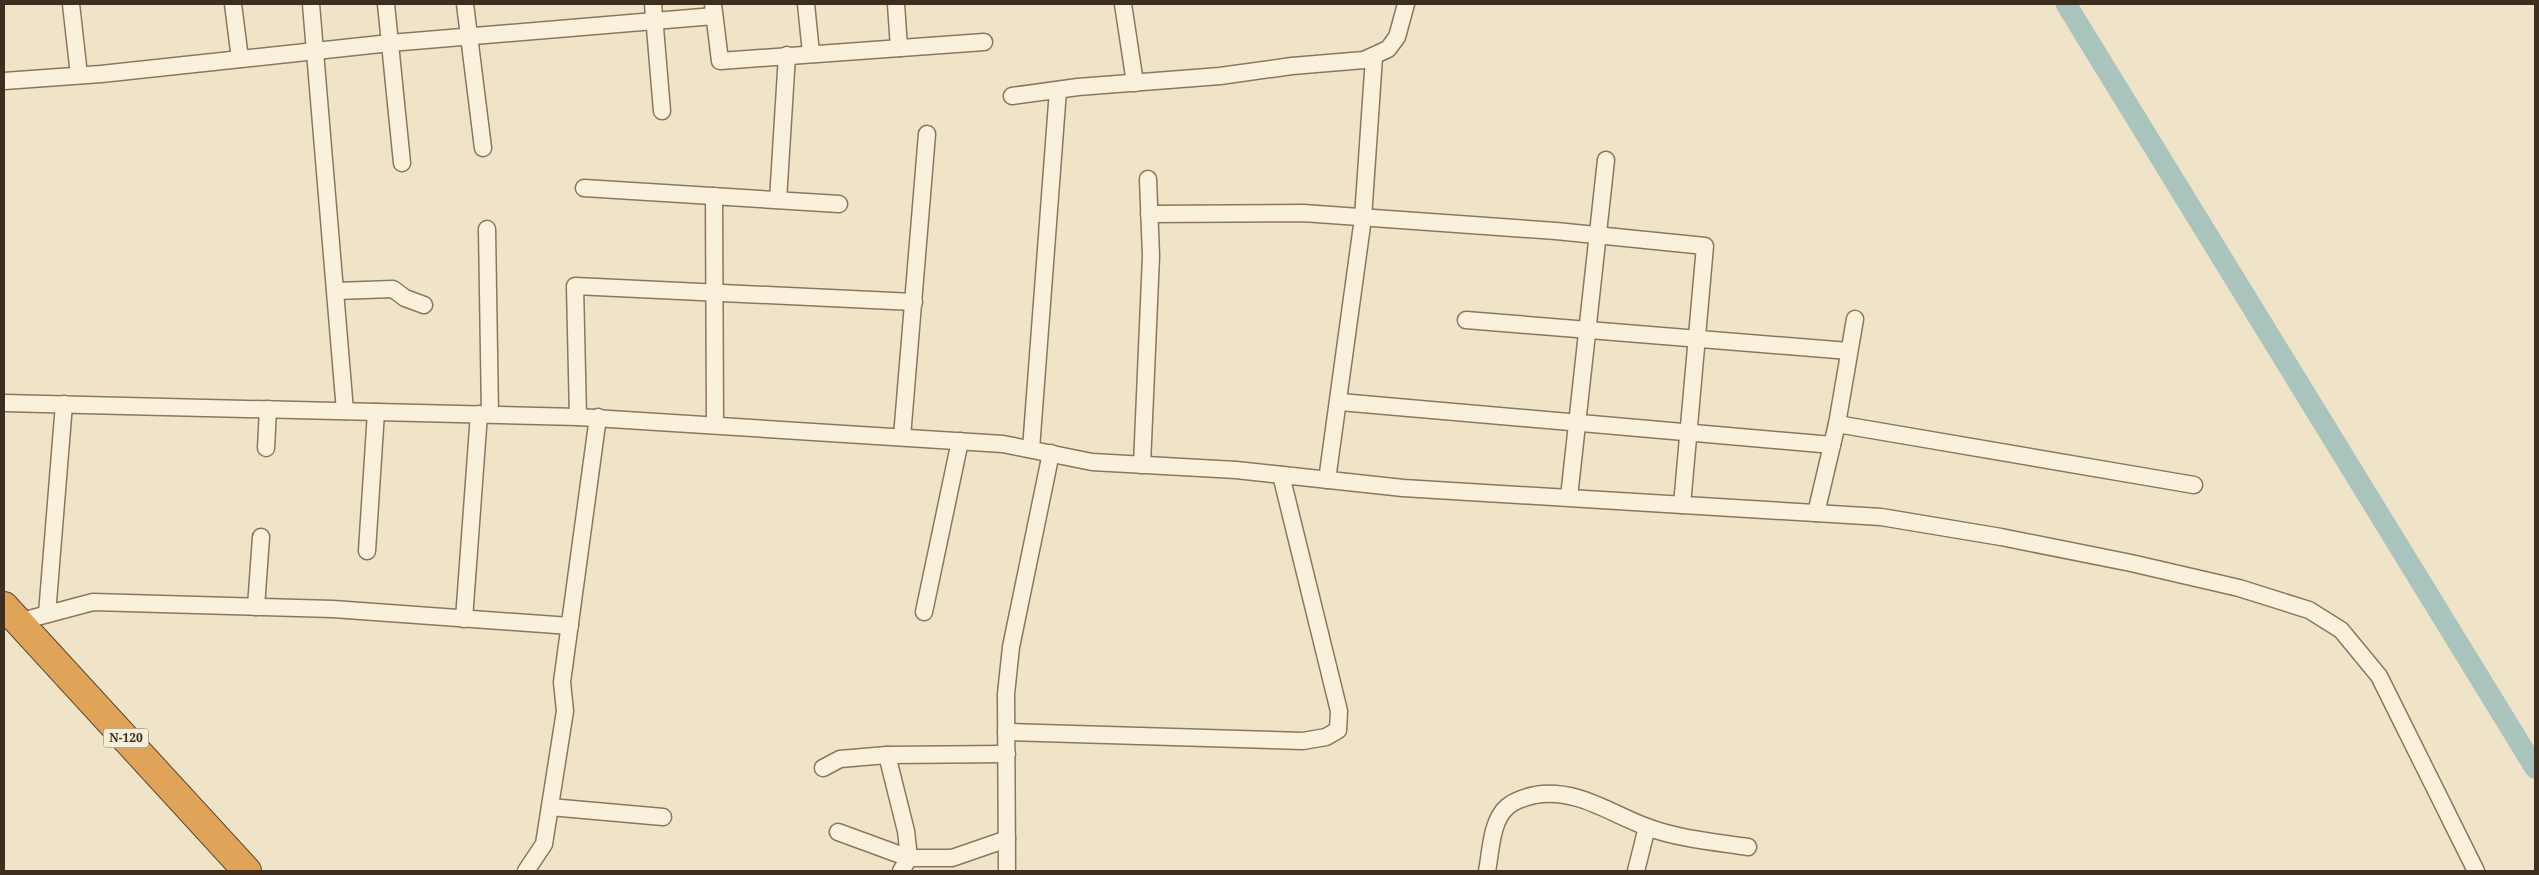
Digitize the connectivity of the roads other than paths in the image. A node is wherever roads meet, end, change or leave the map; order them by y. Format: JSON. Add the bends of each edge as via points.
{"nodes":[{"id":1,"x":71,"y":4,"type":"edge"},
{"id":2,"x":233,"y":4,"type":"edge"},
{"id":3,"x":311,"y":4,"type":"edge"},
{"id":4,"x":386,"y":4,"type":"edge"},
{"id":5,"x":465,"y":4,"type":"edge"},
{"id":6,"x":652,"y":4,"type":"edge"},
{"id":7,"x":806,"y":4,"type":"edge"},
{"id":8,"x":896,"y":4,"type":"edge"},
{"id":9,"x":1123,"y":4,"type":"edge"},
{"id":10,"x":1406,"y":4,"type":"edge"},
{"id":11,"x":713,"y":10,"type":"edge"},
{"id":12,"x":654,"y":21,"type":"junction"},
{"id":13,"x":469,"y":37,"type":"junction"},
{"id":14,"x":984,"y":42,"type":"dead end"},
{"id":15,"x":390,"y":43,"type":"junction"},
{"id":16,"x":899,"y":48,"type":"junction"},
{"id":17,"x":317,"y":51,"type":"junction"},
{"id":18,"x":811,"y":53,"type":"junction"},
{"id":19,"x":787,"y":55,"type":"junction"},
{"id":20,"x":1374,"y":57,"type":"junction"},
{"id":21,"x":240,"y":59,"type":"junction"},
{"id":22,"x":79,"y":75,"type":"junction"},
{"id":23,"x":4,"y":81,"type":"edge"},
{"id":24,"x":1135,"y":82,"type":"junction"},
{"id":25,"x":1058,"y":90,"type":"junction"},
{"id":26,"x":1012,"y":96,"type":"dead end"},
{"id":27,"x":662,"y":111,"type":"dead end"},
{"id":28,"x":927,"y":134,"type":"dead end"},
{"id":29,"x":483,"y":148,"type":"dead end"},
{"id":30,"x":1606,"y":160,"type":"dead end"},
{"id":31,"x":402,"y":162,"type":"dead end"},
{"id":32,"x":1148,"y":179,"type":"dead end"},
{"id":33,"x":584,"y":188,"type":"dead end"},
{"id":34,"x":714,"y":196,"type":"junction"},
{"id":35,"x":778,"y":200,"type":"junction"},
{"id":36,"x":839,"y":204,"type":"dead end"},
{"id":37,"x":1149,"y":214,"type":"junction"},
{"id":38,"x":1363,"y":218,"type":"junction"},
{"id":39,"x":487,"y":229,"type":"dead end"},
{"id":40,"x":1598,"y":235,"type":"junction"},
{"id":41,"x":336,"y":291,"type":"junction"},
{"id":42,"x":715,"y":292,"type":"junction"},
{"id":43,"x":914,"y":302,"type":"junction"},
{"id":44,"x":424,"y":305,"type":"dead end"},
{"id":45,"x":1855,"y":318,"type":"dead end"},
{"id":46,"x":1466,"y":320,"type":"dead end"},
{"id":47,"x":1587,"y":330,"type":"junction"},
{"id":48,"x":1697,"y":339,"type":"junction"},
{"id":49,"x":1849,"y":351,"type":"junction"},
{"id":50,"x":1340,"y":402,"type":"junction"},
{"id":51,"x":4,"y":403,"type":"edge"},
{"id":52,"x":64,"y":404,"type":"junction"},
{"id":53,"x":268,"y":409,"type":"junction"},
{"id":54,"x":345,"y":411,"type":"junction"},
{"id":55,"x":376,"y":412,"type":"junction"},
{"id":56,"x":485,"y":414,"type":"junction"},
{"id":57,"x":578,"y":417,"type":"junction"},
{"id":58,"x":598,"y":417,"type":"junction"},
{"id":59,"x":1577,"y":423,"type":"junction"},
{"id":60,"x":1837,"y":424,"type":"junction"},
{"id":61,"x":715,"y":425,"type":"junction"},
{"id":62,"x":1688,"y":433,"type":"junction"},
{"id":63,"x":902,"y":437,"type":"junction"},
{"id":64,"x":960,"y":441,"type":"junction"},
{"id":65,"x":1832,"y":445,"type":"junction"},
{"id":66,"x":266,"y":448,"type":"dead end"},
{"id":67,"x":1031,"y":449,"type":"junction"},
{"id":68,"x":1051,"y":453,"type":"junction"},
{"id":69,"x":1142,"y":465,"type":"junction"},
{"id":70,"x":1281,"y":475,"type":"junction"},
{"id":71,"x":1328,"y":480,"type":"junction"},
{"id":72,"x":2194,"y":485,"type":"dead end"},
{"id":73,"x":1569,"y":498,"type":"junction"},
{"id":74,"x":1682,"y":504,"type":"junction"},
{"id":75,"x":1816,"y":513,"type":"junction"},
{"id":76,"x":260,"y":537,"type":"dead end"},
{"id":77,"x":367,"y":551,"type":"dead end"},
{"id":78,"x":256,"y":607,"type":"junction"},
{"id":79,"x":924,"y":612,"type":"dead end"},
{"id":80,"x":11,"y":614,"type":"edge"},
{"id":81,"x":47,"y":614,"type":"junction"},
{"id":82,"x":464,"y":619,"type":"junction"},
{"id":83,"x":570,"y":626,"type":"junction"},
{"id":84,"x":1006,"y":732,"type":"junction"},
{"id":85,"x":1007,"y":754,"type":"junction"},
{"id":86,"x":886,"y":755,"type":"junction"},
{"id":87,"x":823,"y":768,"type":"dead end"},
{"id":88,"x":550,"y":807,"type":"junction"},
{"id":89,"x":662,"y":817,"type":"dead end"},
{"id":90,"x":1647,"y":827,"type":"junction"},
{"id":91,"x":838,"y":832,"type":"dead end"},
{"id":92,"x":1008,"y":839,"type":"junction"},
{"id":93,"x":1748,"y":848,"type":"dead end"},
{"id":94,"x":905,"y":864,"type":"edge"},
{"id":95,"x":247,"y":871,"type":"edge"},
{"id":96,"x":526,"y":871,"type":"edge"},
{"id":97,"x":1007,"y":871,"type":"edge"},
{"id":98,"x":1487,"y":871,"type":"edge"},
{"id":99,"x":1636,"y":871,"type":"edge"},
{"id":100,"x":2476,"y":871,"type":"edge"}],
"edges":[{"from":1,"to":22,"type":"street"},
{"from":2,"to":21,"type":"street"},
{"from":3,"to":17,"type":"street"},
{"from":4,"to":15,"type":"street"},
{"from":5,"to":13,"type":"street"},
{"from":6,"to":12,"type":"street"},
{"from":7,"to":18,"type":"street"},
{"from":8,"to":16,"type":"street"},
{"from":9,"to":24,"type":"street"},
{"from":10,"to":20,"type":"street","via":[[1397,37],[1388,49]]},
{"from":11,"to":12,"type":"street"},
{"from":11,"to":19,"type":"street","via":[[720,61]]},
{"from":12,"to":13,"type":"street"},
{"from":12,"to":27,"type":"street"},
{"from":13,"to":15,"type":"street"},
{"from":13,"to":29,"type":"street"},
{"from":14,"to":16,"type":"street"},
{"from":15,"to":17,"type":"street"},
{"from":15,"to":31,"type":"street"},
{"from":16,"to":18,"type":"street"},
{"from":17,"to":21,"type":"street"},
{"from":17,"to":41,"type":"street"},
{"from":18,"to":19,"type":"street"},
{"from":19,"to":35,"type":"street"},
{"from":20,"to":24,"type":"street","via":[[1220,76]]},
{"from":20,"to":38,"type":"street"},
{"from":21,"to":22,"type":"street"},
{"from":22,"to":23,"type":"street"},
{"from":24,"to":25,"type":"street"},
{"from":25,"to":26,"type":"street"},
{"from":25,"to":67,"type":"street"},
{"from":28,"to":43,"type":"street"},
{"from":30,"to":40,"type":"street"},
{"from":32,"to":37,"type":"street"},
{"from":33,"to":34,"type":"street"},
{"from":34,"to":35,"type":"street"},
{"from":34,"to":42,"type":"street"},
{"from":35,"to":36,"type":"street"},
{"from":37,"to":38,"type":"street","via":[[1302,214]]},
{"from":37,"to":69,"type":"street","via":[[1151,256]]},
{"from":38,"to":40,"type":"street"},
{"from":38,"to":50,"type":"street"},
{"from":39,"to":56,"type":"street"},
{"from":40,"to":47,"type":"street"},
{"from":40,"to":48,"type":"street","via":[[1705,246]]},
{"from":41,"to":44,"type":"street","via":[[393,289]]},
{"from":41,"to":54,"type":"street"},
{"from":42,"to":43,"type":"street"},
{"from":42,"to":57,"type":"street","via":[[576,286]]},
{"from":42,"to":61,"type":"street"},
{"from":43,"to":63,"type":"street"},
{"from":45,"to":49,"type":"street"},
{"from":46,"to":47,"type":"street"},
{"from":47,"to":48,"type":"street"},
{"from":47,"to":59,"type":"street"},
{"from":48,"to":49,"type":"street"},
{"from":48,"to":62,"type":"street"},
{"from":49,"to":60,"type":"street"},
{"from":50,"to":59,"type":"street"},
{"from":50,"to":71,"type":"street"},
{"from":51,"to":52,"type":"street"},
{"from":52,"to":53,"type":"street"},
{"from":52,"to":81,"type":"street"},
{"from":53,"to":54,"type":"street"},
{"from":53,"to":66,"type":"street"},
{"from":54,"to":55,"type":"street"},
{"from":55,"to":56,"type":"street"},
{"from":55,"to":77,"type":"street"},
{"from":56,"to":57,"type":"street"},
{"from":56,"to":82,"type":"street"},
{"from":57,"to":58,"type":"street"},
{"from":58,"to":61,"type":"street"},
{"from":58,"to":83,"type":"street"},
{"from":59,"to":62,"type":"street"},
{"from":59,"to":73,"type":"street"},
{"from":60,"to":65,"type":"street"},
{"from":60,"to":72,"type":"street"},
{"from":61,"to":63,"type":"street"},
{"from":62,"to":65,"type":"street"},
{"from":62,"to":74,"type":"street"},
{"from":63,"to":64,"type":"street"},
{"from":64,"to":67,"type":"street"},
{"from":64,"to":79,"type":"street"},
{"from":65,"to":75,"type":"street"},
{"from":67,"to":68,"type":"street"},
{"from":68,"to":69,"type":"street","via":[[1092,462]]},
{"from":68,"to":84,"type":"street","via":[[1011,647]]},
{"from":69,"to":70,"type":"street"},
{"from":70,"to":71,"type":"street"},
{"from":70,"to":84,"type":"street","via":[[1339,711],[1338,730],[1326,737],[1303,741]]},
{"from":71,"to":73,"type":"street"},
{"from":73,"to":74,"type":"street"},
{"from":74,"to":75,"type":"street"},
{"from":75,"to":100,"type":"street","via":[[1881,517],[2132,563],[2230,586],[2309,610],[2341,630],[2379,676]]},
{"from":76,"to":78,"type":"street"},
{"from":78,"to":81,"type":"street","via":[[93,602]]},
{"from":78,"to":82,"type":"street"},
{"from":80,"to":81,"type":"street"},
{"from":80,"to":95,"type":"highway","number":"N-120"},
{"from":82,"to":83,"type":"street"},
{"from":83,"to":88,"type":"street","via":[[562,682],[565,711]]},
{"from":84,"to":85,"type":"street"},
{"from":85,"to":86,"type":"street"},
{"from":85,"to":92,"type":"street"},
{"from":86,"to":87,"type":"street","via":[[840,759]]},
{"from":86,"to":94,"type":"street","via":[[906,831]]},
{"from":88,"to":89,"type":"street"},
{"from":88,"to":96,"type":"street","via":[[544,844]]},
{"from":90,"to":93,"type":"street"},
{"from":90,"to":98,"type":"street","via":[[1584,800],[1553,792],[1523,798],[1507,806],[1497,821]]},
{"from":90,"to":99,"type":"street"},
{"from":91,"to":94,"type":"street"},
{"from":92,"to":94,"type":"street","via":[[952,858]]},
{"from":92,"to":97,"type":"street"}]}
